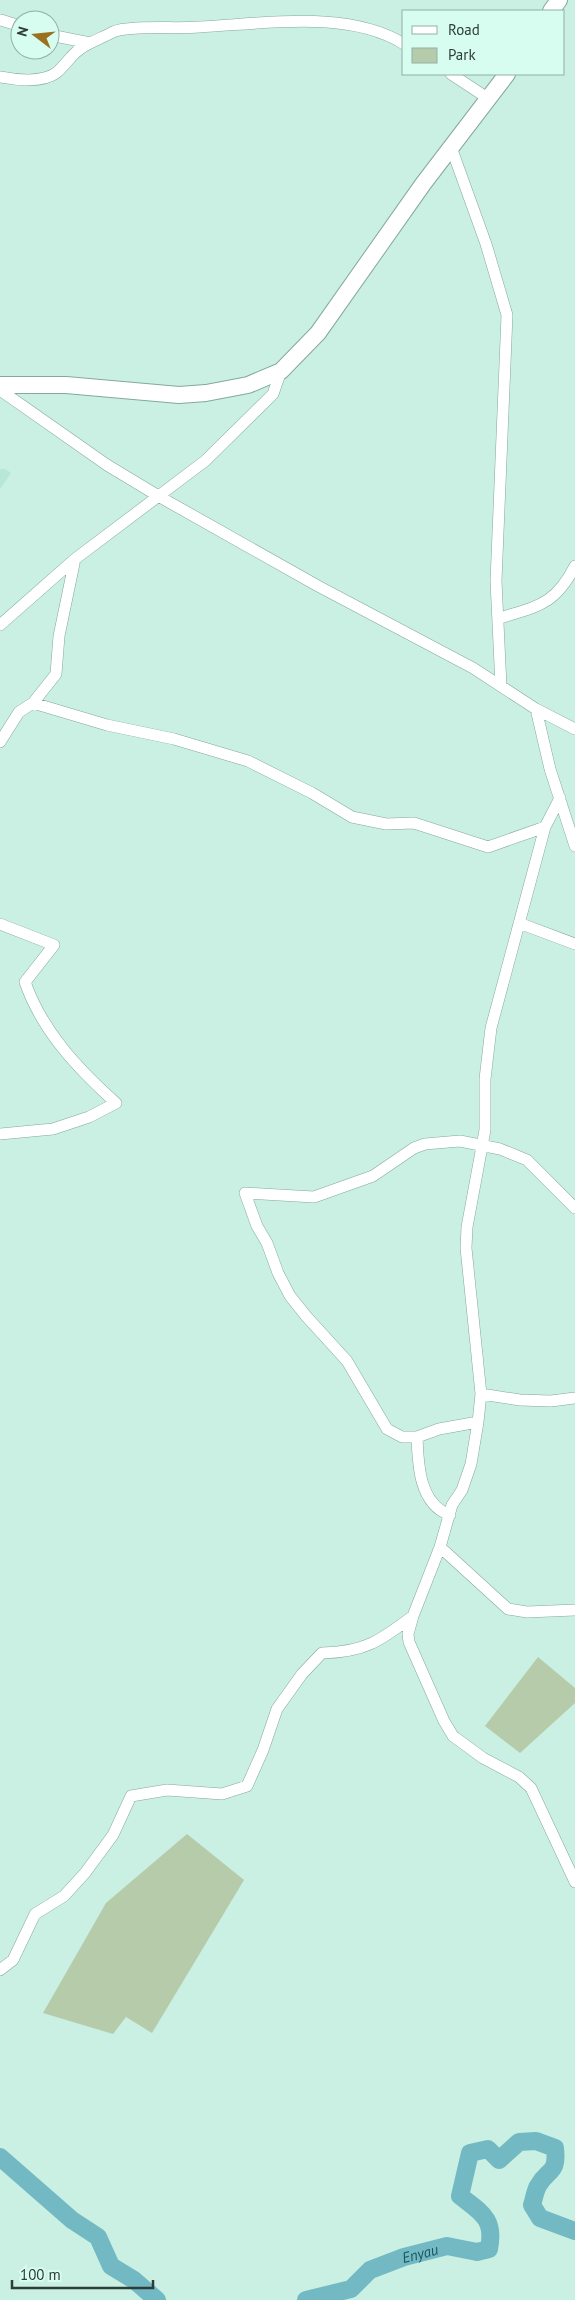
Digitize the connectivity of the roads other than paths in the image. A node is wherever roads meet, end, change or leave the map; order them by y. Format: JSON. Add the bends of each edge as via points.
{"nodes":[{"id":1,"x":1,"y":20,"type":"dead end"},
{"id":2,"x":10,"y":23,"type":"edge"},
{"id":3,"x":60,"y":37,"type":"edge"},
{"id":4,"x":90,"y":43,"type":"junction"},
{"id":5,"x":402,"y":43,"type":"edge"},
{"id":6,"x":453,"y":75,"type":"edge"},
{"id":7,"x":506,"y":75,"type":"edge"},
{"id":8,"x":0,"y":77,"type":"edge"},
{"id":9,"x":489,"y":99,"type":"junction"},
{"id":10,"x":451,"y":147,"type":"junction"},
{"id":11,"x":281,"y":370,"type":"junction"},
{"id":12,"x":0,"y":385,"type":"edge"},
{"id":13,"x":0,"y":390,"type":"edge"},
{"id":14,"x":160,"y":497,"type":"junction"},
{"id":15,"x":75,"y":560,"type":"junction"},
{"id":16,"x":575,"y":566,"type":"edge"},
{"id":17,"x":500,"y":618,"type":"junction"},
{"id":18,"x":0,"y":625,"type":"edge"},
{"id":19,"x":502,"y":686,"type":"junction"},
{"id":20,"x":33,"y":703,"type":"junction"},
{"id":21,"x":536,"y":709,"type":"junction"},
{"id":22,"x":575,"y":729,"type":"edge"},
{"id":23,"x":0,"y":742,"type":"edge"},
{"id":24,"x":560,"y":798,"type":"junction"},
{"id":25,"x":545,"y":827,"type":"junction"},
{"id":26,"x":575,"y":846,"type":"edge"},
{"id":27,"x":519,"y":923,"type":"junction"},
{"id":28,"x":0,"y":924,"type":"edge"},
{"id":29,"x":575,"y":944,"type":"edge"},
{"id":30,"x":0,"y":1134,"type":"edge"},
{"id":31,"x":482,"y":1144,"type":"junction"},
{"id":32,"x":575,"y":1208,"type":"edge"},
{"id":33,"x":481,"y":1394,"type":"junction"},
{"id":34,"x":575,"y":1398,"type":"edge"},
{"id":35,"x":478,"y":1422,"type":"junction"},
{"id":36,"x":417,"y":1437,"type":"junction"},
{"id":37,"x":450,"y":1515,"type":"junction"},
{"id":38,"x":440,"y":1547,"type":"junction"},
{"id":39,"x":575,"y":1610,"type":"edge"},
{"id":40,"x":413,"y":1616,"type":"junction"},
{"id":41,"x":575,"y":1882,"type":"edge"},
{"id":42,"x":0,"y":1970,"type":"edge"}],
"edges":[{"from":1,"to":2,"type":"street"},
{"from":3,"to":4,"type":"street"},
{"from":4,"to":5,"type":"street","via":[[124,29],[247,22],[357,26],[380,32]]},
{"from":4,"to":8,"type":"street","via":[[71,56],[53,75],[33,79]]},
{"from":6,"to":9,"type":"street"},
{"from":7,"to":9,"type":"street"},
{"from":9,"to":10,"type":"street"},
{"from":10,"to":11,"type":"street","via":[[318,333]]},
{"from":10,"to":17,"type":"street","via":[[489,253],[507,315],[496,581]]},
{"from":11,"to":12,"type":"street","via":[[248,385],[206,393],[179,394],[66,385]]},
{"from":11,"to":14,"type":"street","via":[[278,386],[266,402],[205,461]]},
{"from":13,"to":14,"type":"street","via":[[107,465]]},
{"from":14,"to":15,"type":"street"},
{"from":14,"to":19,"type":"street"},
{"from":15,"to":18,"type":"street"},
{"from":15,"to":20,"type":"street","via":[[59,636],[56,674]]},
{"from":16,"to":17,"type":"street","via":[[551,600]]},
{"from":17,"to":19,"type":"street"},
{"from":19,"to":21,"type":"street"},
{"from":20,"to":23,"type":"street","via":[[19,712]]},
{"from":20,"to":25,"type":"street","via":[[107,726],[232,755],[359,818],[386,824],[414,823],[488,847]]},
{"from":21,"to":22,"type":"street"},
{"from":21,"to":24,"type":"street"},
{"from":24,"to":25,"type":"street"},
{"from":24,"to":26,"type":"street"},
{"from":25,"to":27,"type":"street"},
{"from":27,"to":29,"type":"street"},
{"from":27,"to":31,"type":"street","via":[[491,1028]]},
{"from":28,"to":30,"type":"street","via":[[54,945],[25,982],[30,998],[50,1032],[80,1068],[116,1103],[89,1117],[53,1129]]},
{"from":31,"to":32,"type":"street","via":[[527,1160]]},
{"from":31,"to":33,"type":"street","via":[[466,1248]]},
{"from":31,"to":36,"type":"street","via":[[460,1141],[420,1146],[373,1176],[314,1197],[245,1193],[290,1296],[347,1361],[387,1429],[402,1437]]},
{"from":33,"to":34,"type":"street","via":[[520,1400]]},
{"from":33,"to":35,"type":"street"},
{"from":35,"to":36,"type":"street","via":[[439,1429]]},
{"from":35,"to":37,"type":"street","via":[[472,1464]]},
{"from":36,"to":37,"type":"street","via":[[419,1468],[428,1496],[435,1506]]},
{"from":37,"to":38,"type":"street"},
{"from":38,"to":39,"type":"street","via":[[508,1609],[526,1612]]},
{"from":38,"to":40,"type":"street"},
{"from":40,"to":41,"type":"street","via":[[408,1634],[412,1653],[444,1721],[465,1746],[519,1777],[531,1788]]},
{"from":40,"to":42,"type":"street","via":[[389,1635],[363,1649],[322,1653],[277,1709],[247,1786],[222,1794],[166,1790],[131,1796],[113,1835],[85,1874],[64,1896],[35,1914],[13,1960]]}]}
